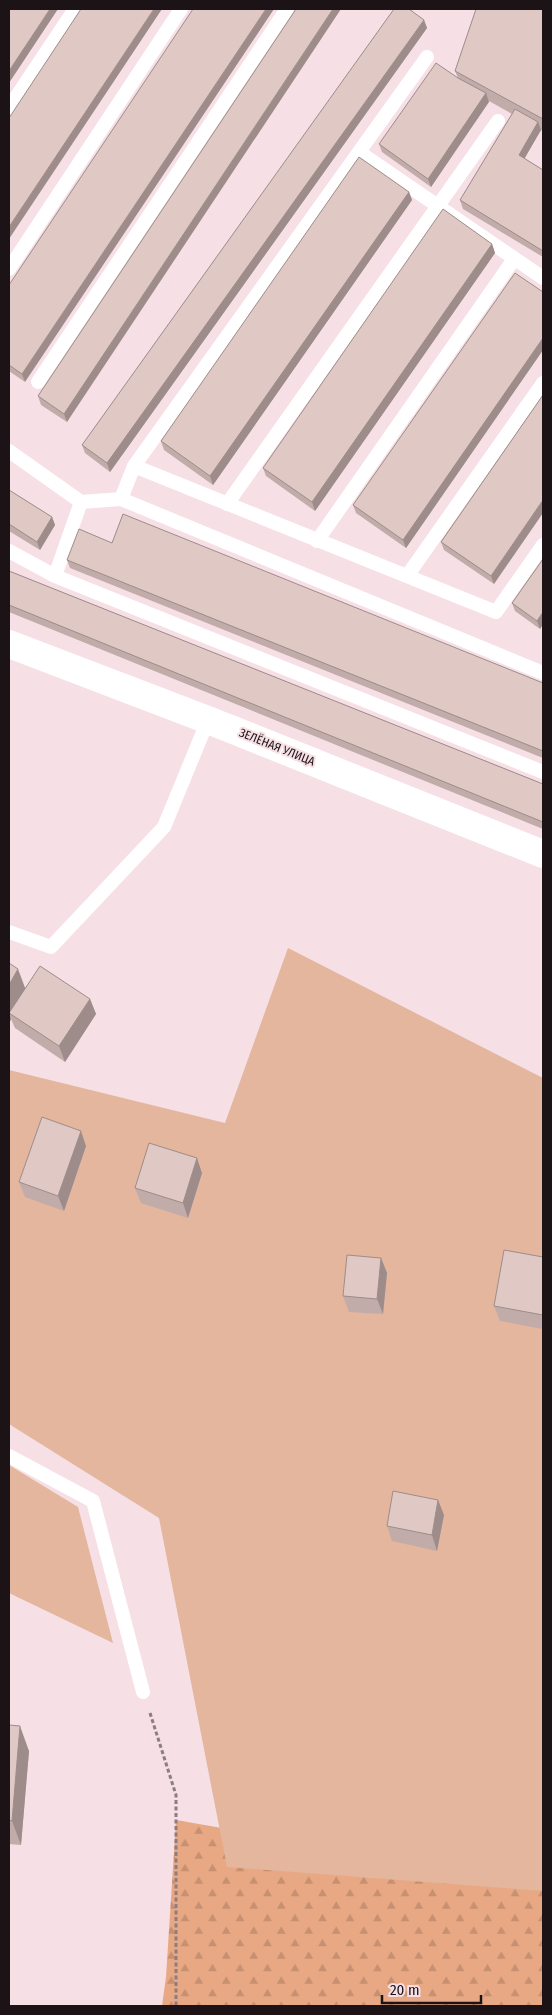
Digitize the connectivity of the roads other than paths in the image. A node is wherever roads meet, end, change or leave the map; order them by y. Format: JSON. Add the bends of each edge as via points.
{"nodes":[{"id":1,"x":75,"y":9,"type":"edge"},
{"id":2,"x":182,"y":9,"type":"edge"},
{"id":3,"x":287,"y":9,"type":"edge"},
{"id":4,"x":427,"y":57,"type":"dead end"},
{"id":5,"x":9,"y":108,"type":"edge"},
{"id":6,"x":498,"y":121,"type":"dead end"},
{"id":7,"x":359,"y":152,"type":"junction"},
{"id":8,"x":437,"y":206,"type":"junction"},
{"id":9,"x":514,"y":258,"type":"junction"},
{"id":10,"x":9,"y":269,"type":"edge"},
{"id":11,"x":543,"y":278,"type":"edge"},
{"id":12,"x":38,"y":382,"type":"dead end"},
{"id":13,"x":543,"y":383,"type":"edge"},
{"id":14,"x":9,"y":451,"type":"edge"},
{"id":15,"x":134,"y":466,"type":"junction"},
{"id":16,"x":121,"y":500,"type":"junction"},
{"id":17,"x":81,"y":502,"type":"junction"},
{"id":18,"x":226,"y":504,"type":"junction"},
{"id":19,"x":317,"y":540,"type":"junction"},
{"id":20,"x":543,"y":545,"type":"edge"},
{"id":21,"x":9,"y":551,"type":"edge"},
{"id":22,"x":55,"y":576,"type":"junction"},
{"id":23,"x":407,"y":576,"type":"junction"},
{"id":24,"x":9,"y":644,"type":"edge"},
{"id":25,"x":543,"y":673,"type":"edge"},
{"id":26,"x":208,"y":720,"type":"junction"},
{"id":27,"x":543,"y":772,"type":"edge"},
{"id":28,"x":543,"y":854,"type":"edge"},
{"id":29,"x":9,"y":932,"type":"edge"},
{"id":30,"x":9,"y":1456,"type":"edge"},
{"id":31,"x":143,"y":1692,"type":"road end"}],
"edges":[{"from":1,"to":5,"type":"lane"},
{"from":2,"to":10,"type":"lane"},
{"from":3,"to":12,"type":"lane"},
{"from":4,"to":7,"type":"lane"},
{"from":6,"to":8,"type":"lane"},
{"from":7,"to":8,"type":"lane"},
{"from":7,"to":15,"type":"lane"},
{"from":8,"to":9,"type":"lane"},
{"from":8,"to":18,"type":"lane"},
{"from":9,"to":11,"type":"lane"},
{"from":9,"to":19,"type":"lane"},
{"from":13,"to":23,"type":"lane"},
{"from":14,"to":17,"type":"lane"},
{"from":15,"to":16,"type":"lane"},
{"from":15,"to":18,"type":"lane"},
{"from":16,"to":17,"type":"lane"},
{"from":16,"to":25,"type":"lane"},
{"from":17,"to":22,"type":"lane"},
{"from":18,"to":19,"type":"lane"},
{"from":19,"to":23,"type":"lane"},
{"from":20,"to":23,"type":"lane","via":[[496,612]]},
{"from":21,"to":22,"type":"lane"},
{"from":22,"to":27,"type":"lane"},
{"from":24,"to":26,"type":"street","name":"ЗЕЛЁНАЯ УЛИЦА"},
{"from":26,"to":28,"type":"street","name":"ЗЕЛЁНАЯ УЛИЦА"},
{"from":26,"to":29,"type":"lane","via":[[164,827],[58,940],[51,947]]},
{"from":30,"to":31,"type":"lane","via":[[93,1501]]}]}
